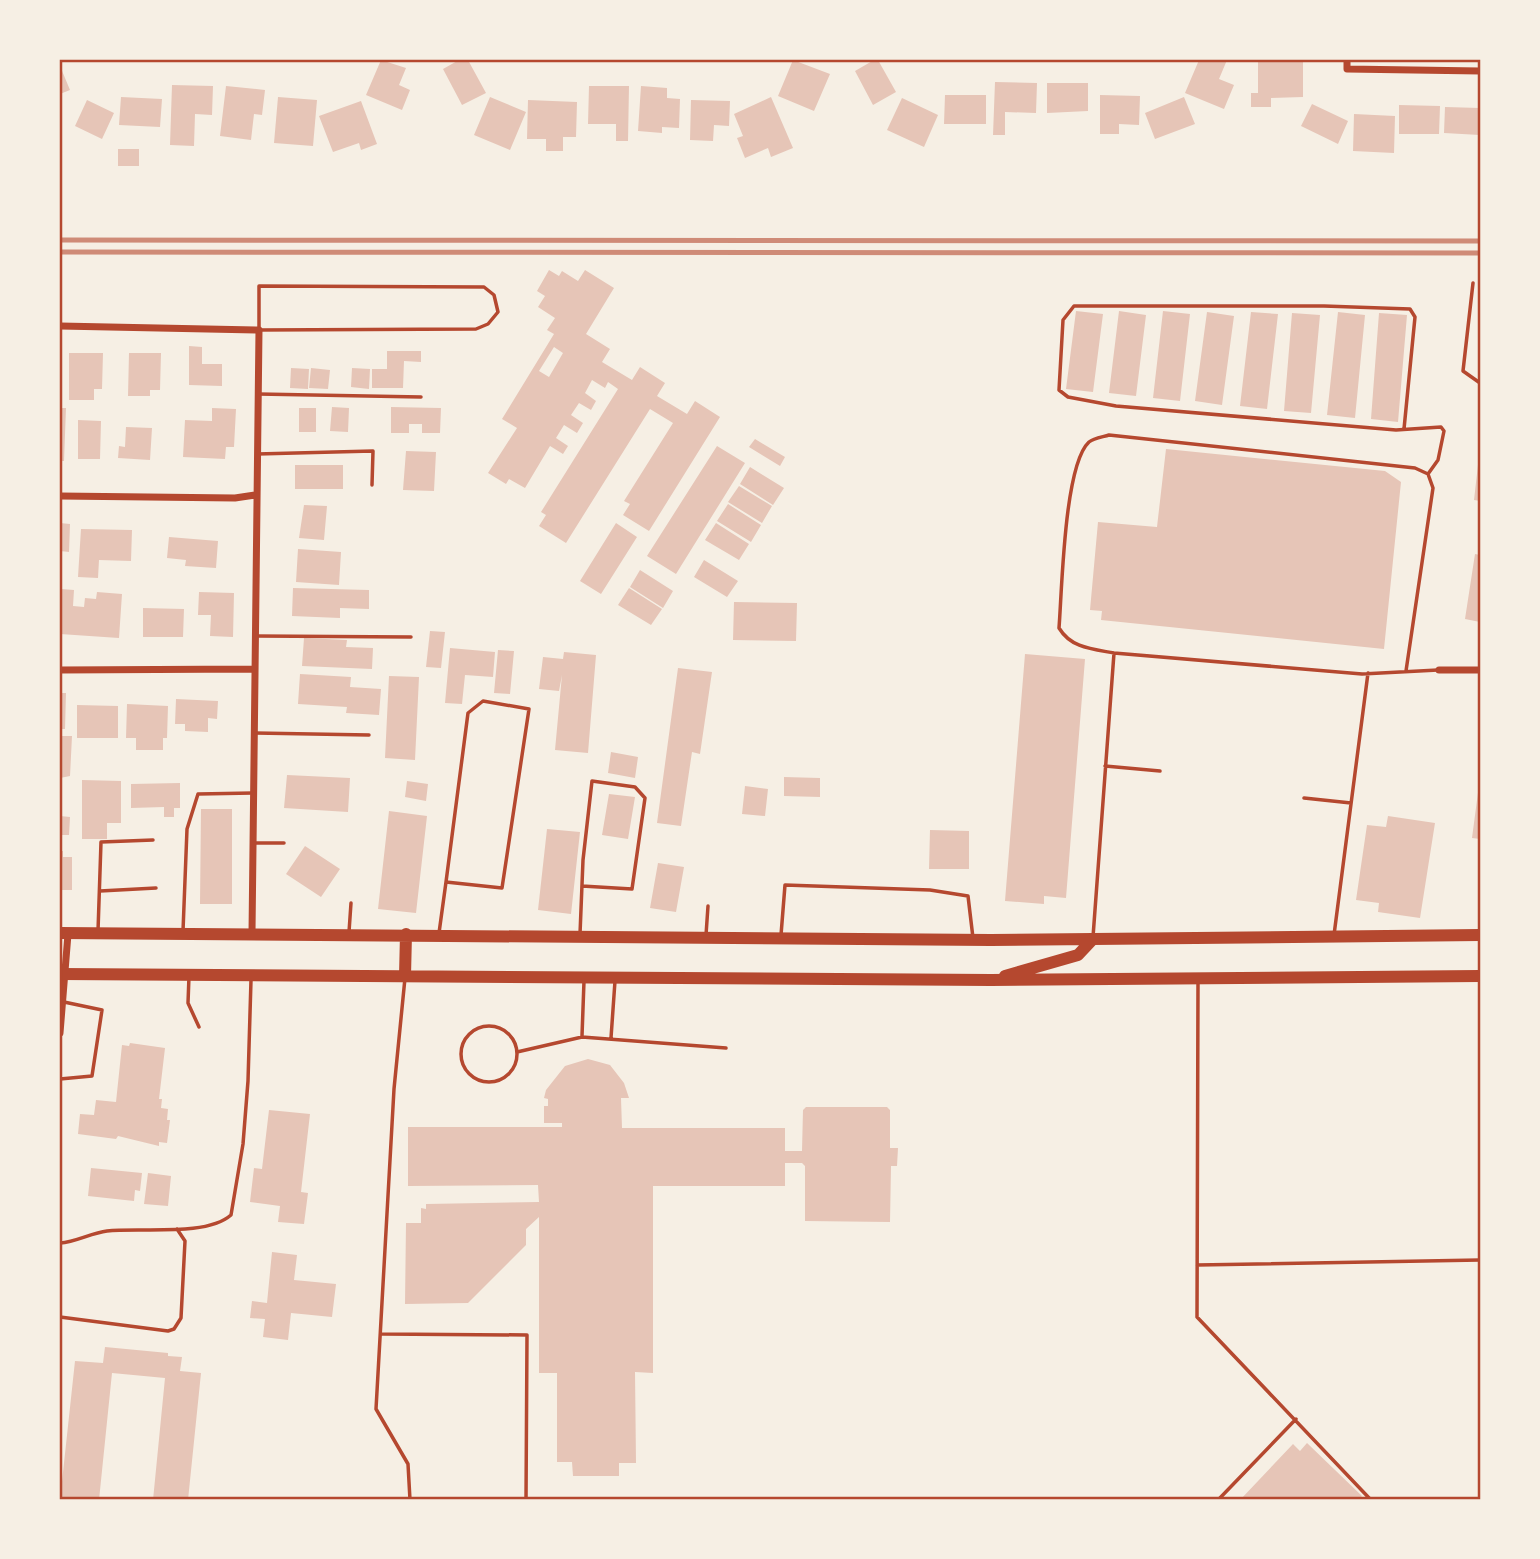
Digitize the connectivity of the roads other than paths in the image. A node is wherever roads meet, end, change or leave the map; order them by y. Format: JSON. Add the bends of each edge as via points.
{"nodes":[{"id":1,"x":1347,"y":60,"type":"edge"},
{"id":2,"x":1480,"y":71,"type":"edge"},
{"id":3,"x":1473,"y":283,"type":"dead end"},
{"id":4,"x":60,"y":326,"type":"edge"},
{"id":5,"x":259,"y":330,"type":"junction"},
{"id":6,"x":1480,"y":383,"type":"edge"},
{"id":7,"x":257,"y":394,"type":"junction"},
{"id":8,"x":421,"y":397,"type":"dead end"},
{"id":9,"x":1404,"y":429,"type":"junction"},
{"id":10,"x":255,"y":454,"type":"junction"},
{"id":11,"x":1427,"y":474,"type":"junction"},
{"id":12,"x":372,"y":485,"type":"dead end"},
{"id":13,"x":255,"y":495,"type":"junction"},
{"id":14,"x":60,"y":496,"type":"edge"},
{"id":15,"x":254,"y":636,"type":"junction"},
{"id":16,"x":411,"y":637,"type":"dead end"},
{"id":17,"x":1114,"y":653,"type":"junction"},
{"id":18,"x":253,"y":669,"type":"junction"},
{"id":19,"x":60,"y":670,"type":"edge"},
{"id":20,"x":1439,"y":670,"type":"joint"},
{"id":21,"x":1480,"y":670,"type":"edge"},
{"id":22,"x":1406,"y":671,"type":"junction"},
{"id":23,"x":1368,"y":673,"type":"junction"},
{"id":24,"x":253,"y":733,"type":"junction"},
{"id":25,"x":369,"y":735,"type":"dead end"},
{"id":26,"x":1105,"y":766,"type":"junction"},
{"id":27,"x":1160,"y":771,"type":"dead end"},
{"id":28,"x":253,"y":793,"type":"junction"},
{"id":29,"x":1304,"y":798,"type":"dead end"},
{"id":30,"x":1351,"y":803,"type":"junction"},
{"id":31,"x":153,"y":840,"type":"dead end"},
{"id":32,"x":252,"y":843,"type":"junction"},
{"id":33,"x":284,"y":843,"type":"dead end"},
{"id":34,"x":446,"y":882,"type":"junction"},
{"id":35,"x":582,"y":886,"type":"junction"},
{"id":36,"x":156,"y":888,"type":"dead end"},
{"id":37,"x":100,"y":891,"type":"junction"},
{"id":38,"x":351,"y":903,"type":"dead end"},
{"id":39,"x":708,"y":906,"type":"dead end"},
{"id":40,"x":183,"y":933,"type":"junction"},
{"id":41,"x":252,"y":933,"type":"junction"},
{"id":42,"x":64,"y":934,"type":"edge"},
{"id":43,"x":97,"y":934,"type":"junction"},
{"id":44,"x":349,"y":934,"type":"junction"},
{"id":45,"x":406,"y":934,"type":"junction"},
{"id":46,"x":439,"y":935,"type":"junction"},
{"id":47,"x":1480,"y":935,"type":"edge"},
{"id":48,"x":580,"y":936,"type":"junction"},
{"id":49,"x":705,"y":937,"type":"junction"},
{"id":50,"x":1334,"y":937,"type":"junction"},
{"id":51,"x":781,"y":938,"type":"junction"},
{"id":52,"x":1093,"y":939,"type":"junction"},
{"id":53,"x":973,"y":940,"type":"junction"},
{"id":54,"x":62,"y":974,"type":"edge"},
{"id":55,"x":190,"y":974,"type":"junction"},
{"id":56,"x":251,"y":974,"type":"junction"},
{"id":57,"x":405,"y":976,"type":"junction"},
{"id":58,"x":1480,"y":976,"type":"edge"},
{"id":59,"x":584,"y":979,"type":"junction"},
{"id":60,"x":615,"y":979,"type":"junction"},
{"id":61,"x":991,"y":980,"type":"junction"},
{"id":62,"x":1198,"y":981,"type":"junction"},
{"id":63,"x":62,"y":1002,"type":"junction"},
{"id":64,"x":199,"y":1027,"type":"dead end"},
{"id":65,"x":60,"y":1033,"type":"edge"},
{"id":66,"x":582,"y":1037,"type":"junction"},
{"id":67,"x":611,"y":1038,"type":"junction"},
{"id":68,"x":726,"y":1048,"type":"dead end"},
{"id":69,"x":517,"y":1052,"type":"junction"},
{"id":70,"x":60,"y":1079,"type":"edge"},
{"id":71,"x":177,"y":1229,"type":"junction"},
{"id":72,"x":60,"y":1243,"type":"edge"},
{"id":73,"x":1480,"y":1260,"type":"edge"},
{"id":74,"x":1197,"y":1265,"type":"junction"},
{"id":75,"x":60,"y":1317,"type":"edge"},
{"id":76,"x":382,"y":1334,"type":"junction"},
{"id":77,"x":1296,"y":1419,"type":"junction"},
{"id":78,"x":410,"y":1500,"type":"edge"},
{"id":79,"x":526,"y":1500,"type":"edge"},
{"id":80,"x":1218,"y":1500,"type":"edge"},
{"id":81,"x":1371,"y":1500,"type":"edge"}],
"edges":[{"from":1,"to":2,"type":"street","via":[[1347,69]]},
{"from":3,"to":6,"type":"lane","via":[[1463,371]]},
{"from":4,"to":5,"type":"street"},
{"from":5,"to":5,"type":"lane","via":[[476,329],[494,319],[498,308],[494,295],[484,287],[259,286]]},
{"from":5,"to":7,"type":"street"},
{"from":7,"to":8,"type":"lane"},
{"from":7,"to":10,"type":"street"},
{"from":9,"to":9,"type":"lane","via":[[1116,406],[1068,397],[1059,390],[1063,320],[1074,306],[1410,309],[1415,317]]},
{"from":9,"to":11,"type":"lane","via":[[1441,427],[1444,431],[1438,460]]},
{"from":10,"to":12,"type":"lane","via":[[373,451]]},
{"from":10,"to":13,"type":"street"},
{"from":11,"to":17,"type":"lane","via":[[1415,468],[1109,435],[1090,441],[1080,455],[1069,503],[1059,628],[1066,639],[1081,647]]},
{"from":11,"to":22,"type":"lane","via":[[1433,488]]},
{"from":13,"to":14,"type":"street"},
{"from":13,"to":15,"type":"street"},
{"from":15,"to":16,"type":"lane"},
{"from":15,"to":18,"type":"street"},
{"from":17,"to":23,"type":"lane"},
{"from":17,"to":26,"type":"lane"},
{"from":18,"to":19,"type":"street"},
{"from":18,"to":24,"type":"street"},
{"from":20,"to":21,"type":"street"},
{"from":20,"to":22,"type":"lane"},
{"from":22,"to":23,"type":"lane"},
{"from":23,"to":30,"type":"lane"},
{"from":24,"to":25,"type":"lane"},
{"from":24,"to":28,"type":"street"},
{"from":26,"to":27,"type":"lane"},
{"from":26,"to":52,"type":"lane"},
{"from":28,"to":32,"type":"street"},
{"from":28,"to":40,"type":"lane","via":[[198,794],[187,830]]},
{"from":29,"to":30,"type":"lane"},
{"from":30,"to":50,"type":"lane"},
{"from":31,"to":37,"type":"lane","via":[[101,842]]},
{"from":32,"to":33,"type":"lane"},
{"from":32,"to":41,"type":"street"},
{"from":34,"to":34,"type":"lane","via":[[468,713],[483,701],[529,709],[502,888]]},
{"from":34,"to":46,"type":"lane"},
{"from":35,"to":35,"type":"lane","via":[[592,781],[635,787],[645,798],[632,889]]},
{"from":35,"to":48,"type":"lane"},
{"from":36,"to":37,"type":"lane"},
{"from":37,"to":43,"type":"lane"},
{"from":38,"to":44,"type":"lane"},
{"from":39,"to":49,"type":"lane"},
{"from":40,"to":41,"type":"main road"},
{"from":40,"to":43,"type":"main road"},
{"from":41,"to":44,"type":"main road"},
{"from":42,"to":43,"type":"main road"},
{"from":42,"to":54,"type":"street"},
{"from":44,"to":45,"type":"main road"},
{"from":45,"to":46,"type":"main road"},
{"from":45,"to":57,"type":"main road"},
{"from":46,"to":48,"type":"main road"},
{"from":47,"to":50,"type":"main road"},
{"from":48,"to":49,"type":"main road"},
{"from":49,"to":51,"type":"main road"},
{"from":50,"to":52,"type":"main road"},
{"from":51,"to":53,"type":"main road"},
{"from":51,"to":53,"type":"lane","via":[[785,885],[930,890],[968,896]]},
{"from":52,"to":53,"type":"main road"},
{"from":52,"to":61,"type":"main road","via":[[1078,955]]},
{"from":54,"to":55,"type":"main road"},
{"from":54,"to":63,"type":"street"},
{"from":55,"to":56,"type":"main road"},
{"from":55,"to":64,"type":"lane","via":[[188,1003]]},
{"from":56,"to":57,"type":"main road"},
{"from":56,"to":71,"type":"lane","via":[[249,1073],[233,1211],[221,1222]]},
{"from":57,"to":59,"type":"main road"},
{"from":57,"to":76,"type":"lane"},
{"from":58,"to":62,"type":"main road"},
{"from":59,"to":60,"type":"main road"},
{"from":59,"to":66,"type":"lane"},
{"from":60,"to":61,"type":"main road"},
{"from":60,"to":67,"type":"lane"},
{"from":61,"to":62,"type":"main road"},
{"from":62,"to":74,"type":"lane"},
{"from":63,"to":65,"type":"street"},
{"from":63,"to":70,"type":"lane","via":[[102,1010],[92,1076]]},
{"from":66,"to":67,"type":"lane"},
{"from":66,"to":69,"type":"lane"},
{"from":67,"to":68,"type":"lane"},
{"from":69,"to":69,"type":"lane","via":[[510,1036],[487,1026],[465,1039],[461,1056],[469,1074],[496,1081],[511,1070]]},
{"from":71,"to":72,"type":"lane","via":[[106,1231]]},
{"from":71,"to":75,"type":"lane","via":[[185,1241],[181,1318],[174,1329]]},
{"from":73,"to":74,"type":"lane"},
{"from":74,"to":77,"type":"lane","via":[[1197,1317]]},
{"from":76,"to":78,"type":"lane","via":[[376,1409],[408,1464]]},
{"from":76,"to":79,"type":"lane","via":[[527,1335]]},
{"from":77,"to":80,"type":"lane"},
{"from":77,"to":81,"type":"lane"}]}
